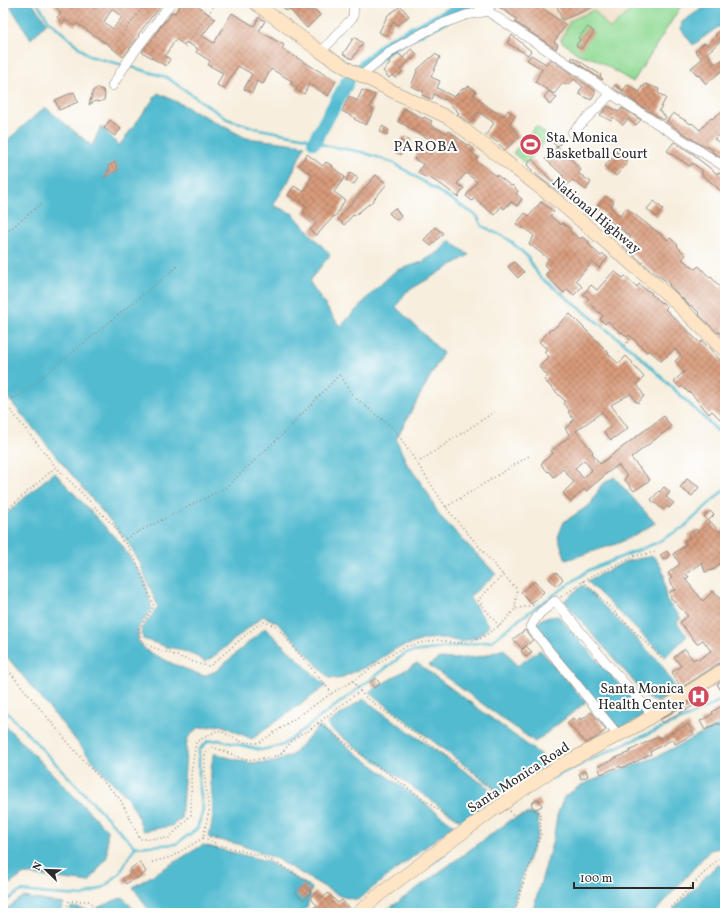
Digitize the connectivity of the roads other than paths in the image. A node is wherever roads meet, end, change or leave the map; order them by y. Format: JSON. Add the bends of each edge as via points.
{"nodes":[{"id":1,"x":171,"y":3,"type":"edge"},
{"id":2,"x":255,"y":3,"type":"edge"},
{"id":3,"x":354,"y":3,"type":"edge"},
{"id":4,"x":475,"y":3,"type":"edge"},
{"id":5,"x":496,"y":3,"type":"edge"},
{"id":6,"x":489,"y":11,"type":"junction"},
{"id":7,"x":321,"y":52,"type":"junction"},
{"id":8,"x":361,"y":76,"type":"junction"},
{"id":9,"x":112,"y":86,"type":"dead end"},
{"id":10,"x":612,"y":94,"type":"junction"},
{"id":11,"x":572,"y":133,"type":"dead end"},
{"id":12,"x":725,"y":167,"type":"edge"},
{"id":13,"x":725,"y":351,"type":"edge"},
{"id":14,"x":725,"y":669,"type":"edge"},
{"id":15,"x":653,"y":715,"type":"junction"},
{"id":16,"x":618,"y":735,"type":"junction"},
{"id":17,"x":358,"y":913,"type":"edge"}],
"edges":[{"from":1,"to":9,"type":"street"},
{"from":2,"to":7,"type":"main road","name":"National Highway"},
{"from":3,"to":7,"type":"street","via":[[353,17]]},
{"from":4,"to":6,"type":"street"},
{"from":5,"to":6,"type":"lane"},
{"from":6,"to":8,"type":"street","via":[[466,15],[425,32],[394,49]]},
{"from":6,"to":10,"type":"street"},
{"from":7,"to":8,"type":"main road","name":"National Highway"},
{"from":8,"to":13,"type":"main road","name":"National Highway","via":[[449,118],[560,204],[669,296]]},
{"from":10,"to":11,"type":"street"},
{"from":10,"to":12,"type":"street"},
{"from":14,"to":15,"type":"main road","name":"Santa Monica Road"},
{"from":15,"to":16,"type":"main road","name":"Santa Monica Road"},
{"from":15,"to":16,"type":"street","via":[[555,601],[540,613],[530,627]]},
{"from":16,"to":17,"type":"main road","name":"Santa Monica Road","via":[[558,766],[507,800]]}]}
